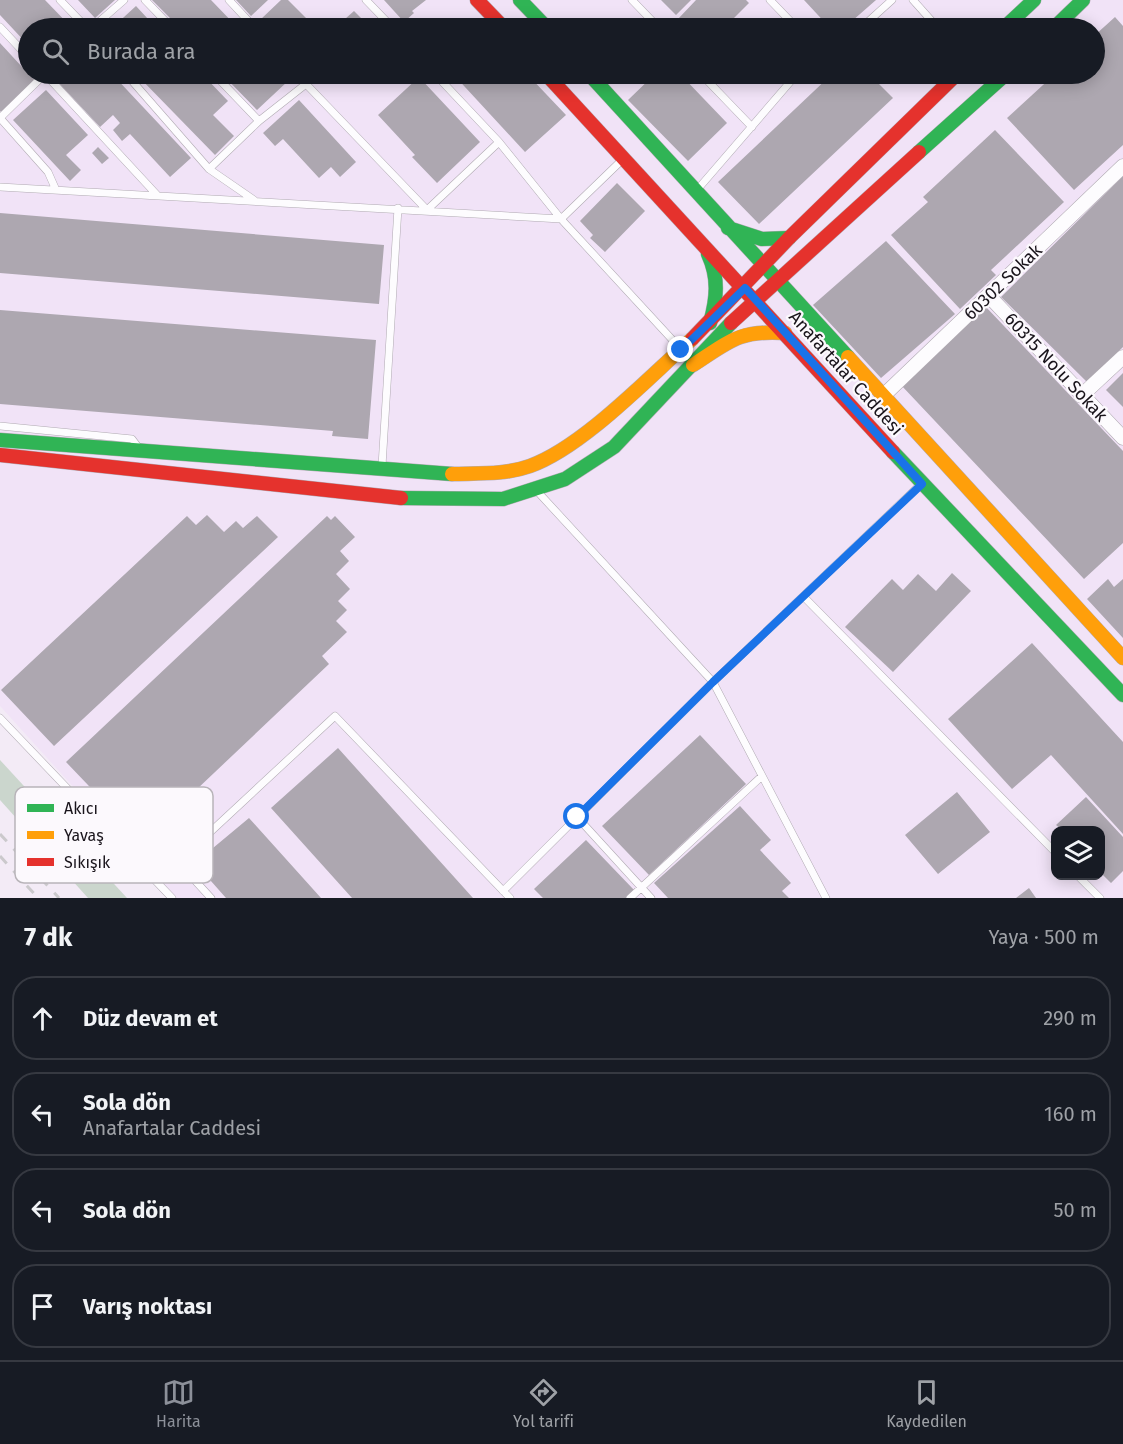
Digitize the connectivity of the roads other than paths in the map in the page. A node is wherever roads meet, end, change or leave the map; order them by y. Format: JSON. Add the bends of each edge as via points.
{"nodes":[{"id":1,"x":60,"y":0,"type":"edge"},
{"id":2,"x":124,"y":0,"type":"edge"},
{"id":3,"x":145,"y":0,"type":"edge"},
{"id":4,"x":229,"y":0,"type":"edge"},
{"id":5,"x":366,"y":0,"type":"edge"},
{"id":6,"x":477,"y":0,"type":"edge"},
{"id":7,"x":520,"y":0,"type":"edge"},
{"id":8,"x":632,"y":0,"type":"edge"},
{"id":9,"x":770,"y":0,"type":"edge"},
{"id":10,"x":892,"y":0,"type":"edge"},
{"id":11,"x":913,"y":0,"type":"edge"},
{"id":12,"x":1034,"y":0,"type":"edge"},
{"id":13,"x":1083,"y":0,"type":"edge"},
{"id":14,"x":77,"y":18,"type":"edge"},
{"id":15,"x":103,"y":18,"type":"edge"},
{"id":16,"x":162,"y":18,"type":"edge"},
{"id":17,"x":246,"y":18,"type":"edge"},
{"id":18,"x":383,"y":18,"type":"edge"},
{"id":19,"x":494,"y":18,"type":"edge"},
{"id":20,"x":537,"y":18,"type":"edge"},
{"id":21,"x":649,"y":18,"type":"edge"},
{"id":22,"x":787,"y":18,"type":"edge"},
{"id":23,"x":872,"y":18,"type":"edge"},
{"id":24,"x":929,"y":18,"type":"edge"},
{"id":25,"x":1015,"y":18,"type":"edge"},
{"id":26,"x":1064,"y":18,"type":"edge"},
{"id":27,"x":0,"y":27,"type":"edge"},
{"id":28,"x":18,"y":46,"type":"edge"},
{"id":29,"x":35,"y":84,"type":"edge"},
{"id":30,"x":54,"y":84,"type":"edge"},
{"id":31,"x":135,"y":84,"type":"edge"},
{"id":32,"x":224,"y":84,"type":"edge"},
{"id":33,"x":306,"y":84,"type":"joint"},
{"id":34,"x":445,"y":84,"type":"edge"},
{"id":35,"x":555,"y":84,"type":"edge"},
{"id":36,"x":598,"y":84,"type":"edge"},
{"id":37,"x":710,"y":84,"type":"edge"},
{"id":38,"x":789,"y":84,"type":"edge"},
{"id":39,"x":947,"y":84,"type":"edge"},
{"id":40,"x":995,"y":84,"type":"edge"},
{"id":41,"x":0,"y":118,"type":"edge"},
{"id":42,"x":259,"y":121,"type":"junction"},
{"id":43,"x":752,"y":128,"type":"junction"},
{"id":44,"x":500,"y":142,"type":"junction"},
{"id":45,"x":624,"y":158,"type":"junction"},
{"id":46,"x":1123,"y":166,"type":"edge"},
{"id":47,"x":209,"y":169,"type":"junction"},
{"id":48,"x":0,"y":187,"type":"edge"},
{"id":49,"x":56,"y":190,"type":"junction"},
{"id":50,"x":695,"y":192,"type":"junction"},
{"id":51,"x":157,"y":195,"type":"junction"},
{"id":52,"x":255,"y":201,"type":"junction"},
{"id":53,"x":398,"y":208,"type":"junction"},
{"id":54,"x":427,"y":210,"type":"junction"},
{"id":55,"x":561,"y":219,"type":"junction"},
{"id":56,"x":727,"y":227,"type":"junction"},
{"id":57,"x":789,"y":238,"type":"junction"},
{"id":58,"x":703,"y":242,"type":"junction"},
{"id":59,"x":763,"y":266,"type":"junction"},
{"id":60,"x":776,"y":281,"type":"junction"},
{"id":61,"x":745,"y":288,"type":"junction"},
{"id":62,"x":989,"y":296,"type":"junction"},
{"id":63,"x":755,"y":300,"type":"junction"},
{"id":64,"x":710,"y":323,"type":"junction"},
{"id":65,"x":785,"y":333,"type":"junction"},
{"id":66,"x":681,"y":350,"type":"junction"},
{"id":67,"x":1123,"y":357,"type":"edge"},
{"id":68,"x":693,"y":365,"type":"junction"},
{"id":69,"x":1081,"y":396,"type":"junction"},
{"id":70,"x":882,"y":397,"type":"junction"},
{"id":71,"x":0,"y":426,"type":"edge"},
{"id":72,"x":1123,"y":438,"type":"edge"},
{"id":73,"x":0,"y":440,"type":"edge"},
{"id":74,"x":141,"y":451,"type":"junction"},
{"id":75,"x":0,"y":455,"type":"edge"},
{"id":76,"x":139,"y":470,"type":"junction"},
{"id":77,"x":381,"y":470,"type":"junction"},
{"id":78,"x":922,"y":484,"type":"junction"},
{"id":79,"x":535,"y":489,"type":"junction"},
{"id":80,"x":804,"y":597,"type":"junction"},
{"id":81,"x":1123,"y":658,"type":"edge"},
{"id":82,"x":713,"y":682,"type":"junction"},
{"id":83,"x":1123,"y":695,"type":"edge"},
{"id":84,"x":0,"y":718,"type":"edge"},
{"id":85,"x":762,"y":776,"type":"junction"},
{"id":86,"x":66,"y":787,"type":"edge"},
{"id":87,"x":577,"y":817,"type":"junction"},
{"id":88,"x":213,"y":829,"type":"edge"},
{"id":89,"x":1051,"y":848,"type":"edge"},
{"id":90,"x":1082,"y":880,"type":"edge"},
{"id":91,"x":158,"y":883,"type":"edge"},
{"id":92,"x":197,"y":883,"type":"edge"},
{"id":93,"x":641,"y":888,"type":"junction"},
{"id":94,"x":503,"y":891,"type":"junction"},
{"id":95,"x":172,"y":898,"type":"edge"},
{"id":96,"x":211,"y":898,"type":"edge"},
{"id":97,"x":510,"y":898,"type":"edge"},
{"id":98,"x":630,"y":898,"type":"edge"},
{"id":99,"x":651,"y":898,"type":"edge"},
{"id":100,"x":826,"y":898,"type":"edge"},
{"id":101,"x":1100,"y":898,"type":"edge"}],
"edges":[{"from":1,"to":14,"type":"lane"},
{"from":2,"to":15,"type":"lane"},
{"from":3,"to":16,"type":"lane"},
{"from":4,"to":17,"type":"lane"},
{"from":5,"to":18,"type":"lane"},
{"from":6,"to":19,"type":"main road"},
{"from":7,"to":20,"type":"main road"},
{"from":8,"to":21,"type":"lane"},
{"from":9,"to":22,"type":"lane"},
{"from":10,"to":23,"type":"lane"},
{"from":11,"to":24,"type":"lane"},
{"from":12,"to":25,"type":"main road"},
{"from":13,"to":26,"type":"main road"},
{"from":27,"to":28,"type":"lane"},
{"from":29,"to":41,"type":"lane"},
{"from":30,"to":51,"type":"lane"},
{"from":31,"to":47,"type":"lane"},
{"from":32,"to":42,"type":"lane"},
{"from":33,"to":42,"type":"lane"},
{"from":33,"to":54,"type":"lane"},
{"from":34,"to":44,"type":"lane"},
{"from":35,"to":45,"type":"main road","name":"Anafartalar Caddesi"},
{"from":36,"to":50,"type":"main road","name":"Anafartalar Caddesi"},
{"from":37,"to":43,"type":"lane"},
{"from":38,"to":43,"type":"lane"},
{"from":39,"to":57,"type":"main road"},
{"from":40,"to":60,"type":"main road"},
{"from":41,"to":49,"type":"lane","via":[[48,172]]},
{"from":42,"to":47,"type":"lane"},
{"from":43,"to":50,"type":"lane"},
{"from":44,"to":54,"type":"lane"},
{"from":44,"to":55,"type":"lane"},
{"from":45,"to":55,"type":"lane"},
{"from":45,"to":58,"type":"main road","name":"Anafartalar Caddesi"},
{"from":46,"to":62,"type":"street","name":"60302 Sokak"},
{"from":47,"to":52,"type":"lane"},
{"from":48,"to":49,"type":"lane"},
{"from":49,"to":51,"type":"lane"},
{"from":50,"to":56,"type":"main road","name":"Anafartalar Caddesi"},
{"from":51,"to":52,"type":"lane"},
{"from":52,"to":53,"type":"lane"},
{"from":53,"to":54,"type":"lane"},
{"from":53,"to":77,"type":"lane"},
{"from":54,"to":55,"type":"lane"},
{"from":55,"to":66,"type":"lane"},
{"from":56,"to":57,"type":"main road","via":[[762,239]]},
{"from":56,"to":59,"type":"main road","name":"Anafartalar Caddesi"},
{"from":57,"to":59,"type":"main road"},
{"from":58,"to":61,"type":"main road","name":"Anafartalar Caddesi"},
{"from":58,"to":64,"type":"main road","via":[[716,271],[718,288]]},
{"from":59,"to":60,"type":"main road","name":"Anafartalar Caddesi"},
{"from":59,"to":61,"type":"main road"},
{"from":60,"to":63,"type":"main road"},
{"from":60,"to":70,"type":"main road","name":"Anafartalar Caddesi"},
{"from":61,"to":63,"type":"main road","name":"Anafartalar Caddesi"},
{"from":61,"to":64,"type":"main road"},
{"from":62,"to":69,"type":"street","name":"60315 Nolu Sokak"},
{"from":62,"to":70,"type":"street","name":"60302 Sokak"},
{"from":63,"to":65,"type":"main road","name":"Anafartalar Caddesi"},
{"from":63,"to":68,"type":"main road"},
{"from":64,"to":66,"type":"main road"},
{"from":65,"to":68,"type":"main road","via":[[757,331],[737,337]]},
{"from":65,"to":78,"type":"main road","name":"Anafartalar Caddesi"},
{"from":66,"to":77,"type":"main road","via":[[578,440],[530,466],[501,472],[444,474]]},
{"from":67,"to":69,"type":"street"},
{"from":68,"to":79,"type":"main road","via":[[614,447],[565,479]]},
{"from":69,"to":72,"type":"street","name":"60315 Nolu Sokak"},
{"from":70,"to":81,"type":"main road","name":"Anafartalar Caddesi"},
{"from":71,"to":74,"type":"lane","via":[[132,439]]},
{"from":73,"to":74,"type":"main road"},
{"from":74,"to":76,"type":"lane"},
{"from":74,"to":77,"type":"main road"},
{"from":75,"to":76,"type":"main road"},
{"from":76,"to":79,"type":"main road","via":[[405,498],[503,499]]},
{"from":78,"to":80,"type":"lane"},
{"from":78,"to":83,"type":"main road","name":"Anafartalar Caddesi"},
{"from":79,"to":82,"type":"lane"},
{"from":80,"to":82,"type":"lane"},
{"from":80,"to":89,"type":"lane"},
{"from":82,"to":85,"type":"lane"},
{"from":82,"to":87,"type":"lane"},
{"from":84,"to":86,"type":"lane"},
{"from":85,"to":93,"type":"lane"},
{"from":85,"to":100,"type":"lane"},
{"from":87,"to":93,"type":"lane"},
{"from":87,"to":94,"type":"lane"},
{"from":88,"to":94,"type":"lane","via":[[335,716]]},
{"from":90,"to":101,"type":"lane"},
{"from":91,"to":95,"type":"lane"},
{"from":92,"to":96,"type":"lane"},
{"from":93,"to":98,"type":"lane"},
{"from":93,"to":99,"type":"lane"},
{"from":94,"to":97,"type":"lane"}]}
